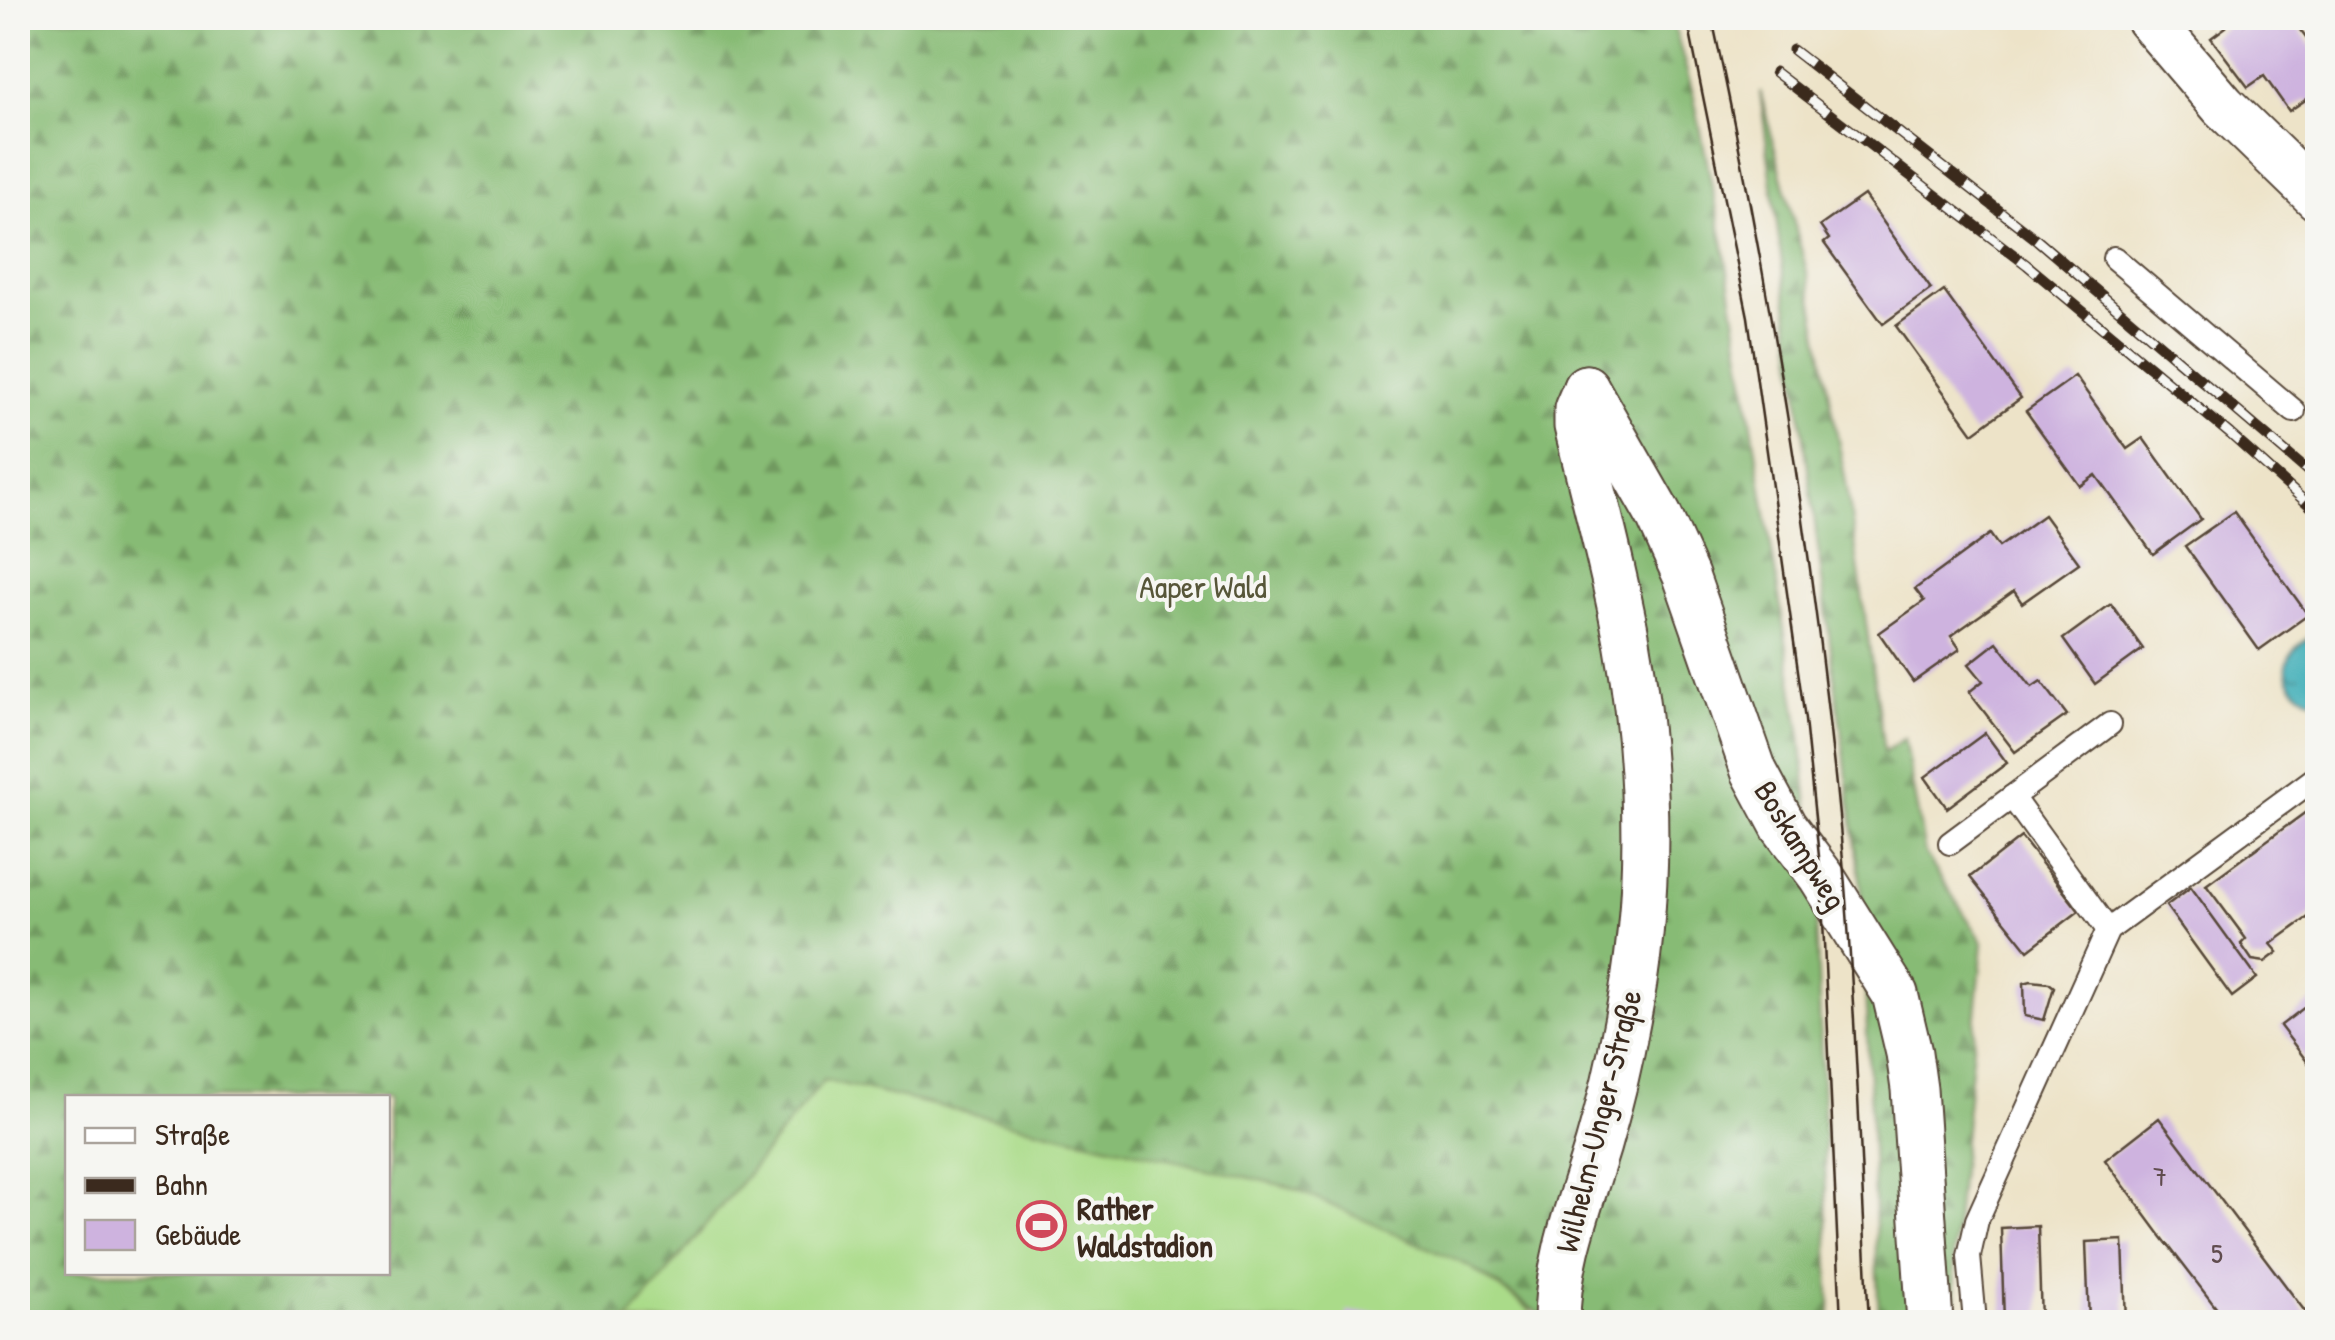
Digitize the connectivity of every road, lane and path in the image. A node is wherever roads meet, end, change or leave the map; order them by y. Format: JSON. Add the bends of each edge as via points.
{"nodes":[{"id":1,"x":2148,"y":18,"type":"edge"},
{"id":2,"x":2318,"y":198,"type":"edge"},
{"id":3,"x":2114,"y":258,"type":"dead end"},
{"id":4,"x":1586,"y":388,"type":"joint"},
{"id":5,"x":2294,"y":411,"type":"dead end"},
{"id":6,"x":2110,"y":724,"type":"dead end"},
{"id":7,"x":2318,"y":776,"type":"edge"},
{"id":8,"x":2012,"y":797,"type":"junction"},
{"id":9,"x":1950,"y":843,"type":"dead end"},
{"id":10,"x":2108,"y":930,"type":"junction"},
{"id":11,"x":1557,"y":1322,"type":"edge"},
{"id":12,"x":1930,"y":1322,"type":"edge"},
{"id":13,"x":1975,"y":1322,"type":"edge"}],
"edges":[{"from":1,"to":2,"type":"street","via":[[2224,106]]},
{"from":3,"to":5,"type":"lane"},
{"from":4,"to":11,"type":"street","name":"Wilhelm-Unger-Straße","via":[[1577,426],[1627,642],[1645,789],[1647,873],[1627,1025],[1572,1226]]},
{"from":4,"to":12,"type":"street","name":"Boskampweg","via":[[1660,516],[1754,771],[1894,994],[1914,1089]]},
{"from":6,"to":8,"type":"lane"},
{"from":7,"to":10,"type":"lane"},
{"from":8,"to":9,"type":"lane"},
{"from":8,"to":10,"type":"lane"},
{"from":10,"to":13,"type":"lane","via":[[1977,1220],[1969,1256]]}]}
